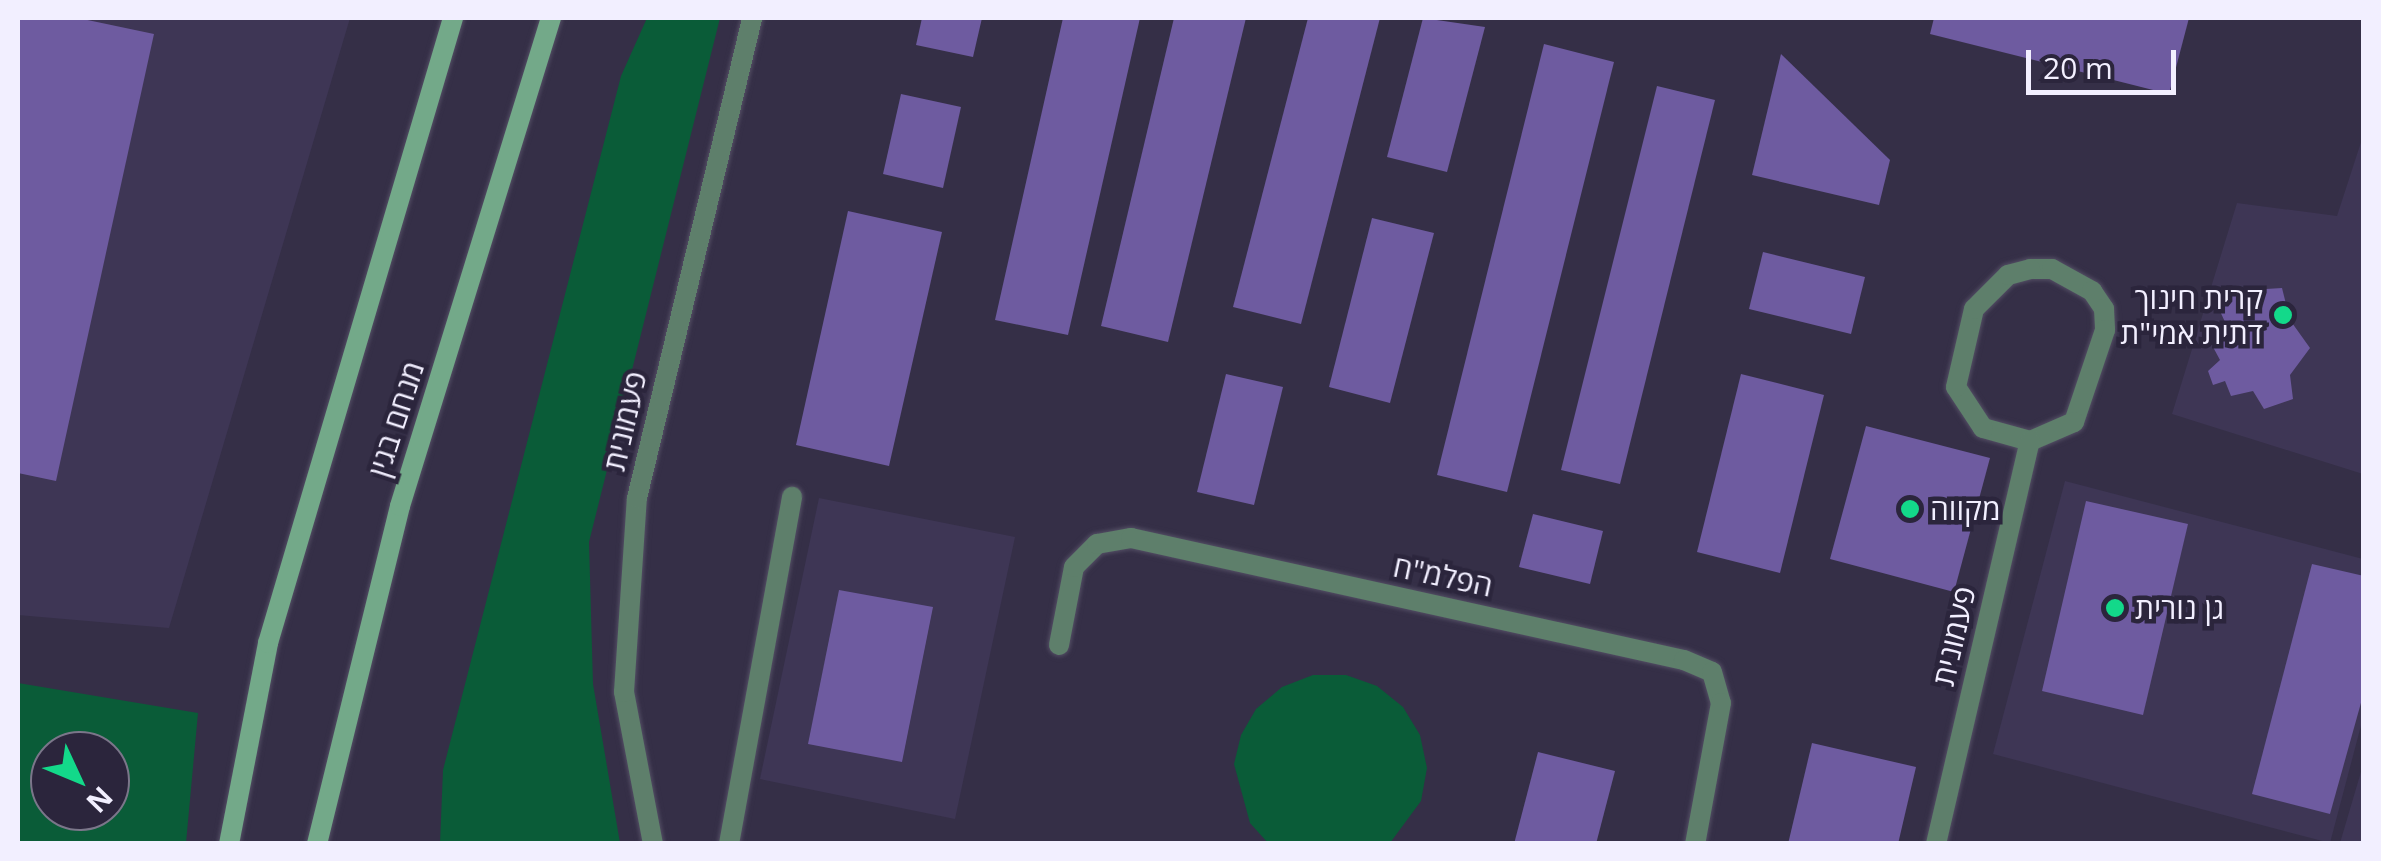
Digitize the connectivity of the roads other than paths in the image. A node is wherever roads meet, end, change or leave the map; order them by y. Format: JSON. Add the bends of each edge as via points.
{"nodes":[{"id":1,"x":453,"y":18,"type":"edge"},
{"id":2,"x":551,"y":18,"type":"edge"},
{"id":3,"x":752,"y":18,"type":"edge"},
{"id":4,"x":2030,"y":441,"type":"junction"},
{"id":5,"x":792,"y":497,"type":"dead end"},
{"id":6,"x":1059,"y":645,"type":"dead end"},
{"id":7,"x":229,"y":844,"type":"edge"},
{"id":8,"x":317,"y":844,"type":"edge"},
{"id":9,"x":654,"y":844,"type":"edge"},
{"id":10,"x":729,"y":844,"type":"edge"},
{"id":11,"x":1695,"y":844,"type":"edge"},
{"id":12,"x":1936,"y":844,"type":"edge"}],
"edges":[{"from":1,"to":7,"type":"main road","name":"מנחם בגין","via":[[268,643]]},
{"from":2,"to":8,"type":"main road","name":"מנחם בגין","via":[[400,506]]},
{"from":3,"to":9,"type":"street","name":"פעמונית","via":[[637,498],[624,692]]},
{"from":4,"to":4,"type":"street","via":[[2074,422],[2105,330],[2104,309],[2092,291],[2052,269],[2008,275],[1988,290],[1974,310],[1956,387],[1983,428]]},
{"from":4,"to":12,"type":"street","name":"פעמונית"},
{"from":5,"to":10,"type":"street"},
{"from":6,"to":11,"type":"street","name":"הפלמ\"ח","via":[[1074,567],[1096,544],[1131,538],[1684,660],[1712,672],[1722,703]]}]}
